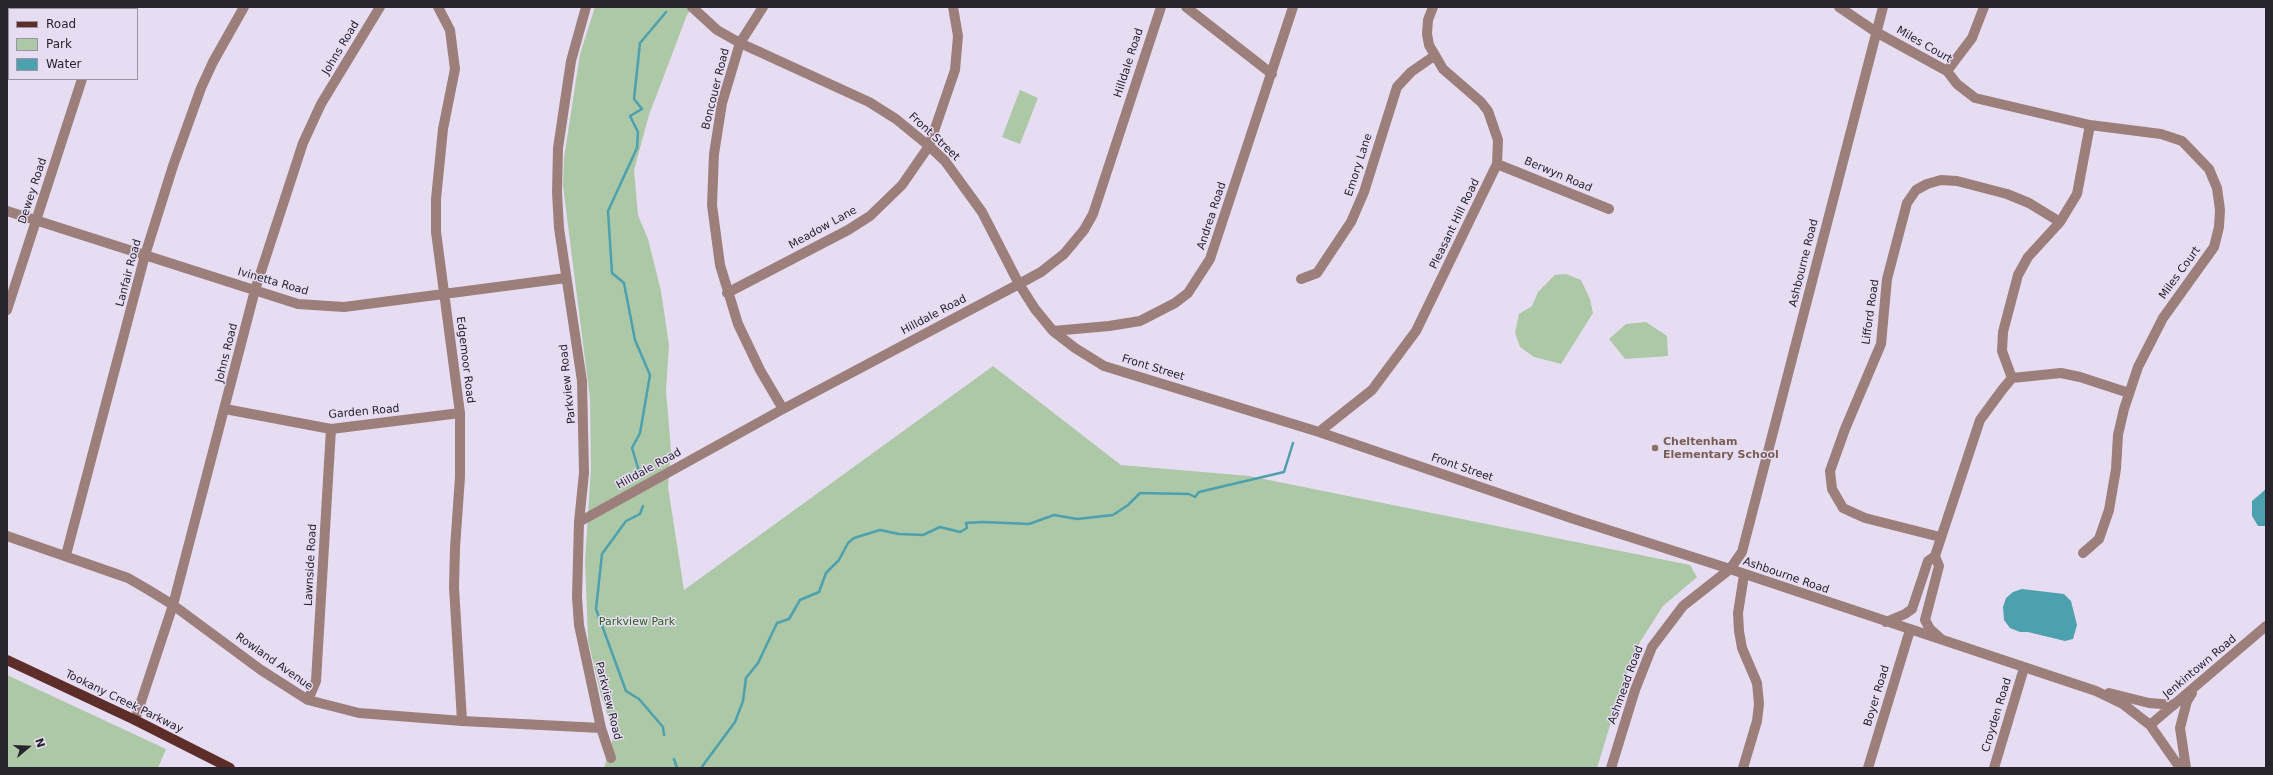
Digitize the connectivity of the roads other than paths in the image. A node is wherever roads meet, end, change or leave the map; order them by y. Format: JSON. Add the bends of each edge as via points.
{"nodes":[{"id":1,"x":244,"y":7,"type":"edge"},
{"id":2,"x":380,"y":7,"type":"edge"},
{"id":3,"x":438,"y":7,"type":"edge"},
{"id":4,"x":586,"y":7,"type":"edge"},
{"id":5,"x":692,"y":7,"type":"edge"},
{"id":6,"x":763,"y":7,"type":"edge"},
{"id":7,"x":953,"y":7,"type":"edge"},
{"id":8,"x":1160,"y":7,"type":"edge"},
{"id":9,"x":1186,"y":7,"type":"edge"},
{"id":10,"x":1293,"y":7,"type":"edge"},
{"id":11,"x":1432,"y":7,"type":"edge"},
{"id":12,"x":1838,"y":7,"type":"edge"},
{"id":13,"x":1883,"y":7,"type":"edge"},
{"id":14,"x":1984,"y":7,"type":"edge"},
{"id":15,"x":1876,"y":32,"type":"junction"},
{"id":16,"x":740,"y":43,"type":"junction"},
{"id":17,"x":1434,"y":56,"type":"junction"},
{"id":18,"x":1947,"y":71,"type":"junction"},
{"id":19,"x":1272,"y":74,"type":"junction"},
{"id":20,"x":82,"y":80,"type":"edge"},
{"id":21,"x":2090,"y":125,"type":"junction"},
{"id":22,"x":929,"y":146,"type":"junction"},
{"id":23,"x":1497,"y":164,"type":"junction"},
{"id":24,"x":1609,"y":209,"type":"dead end"},
{"id":25,"x":7,"y":211,"type":"edge"},
{"id":26,"x":36,"y":221,"type":"junction"},
{"id":27,"x":2060,"y":222,"type":"junction"},
{"id":28,"x":145,"y":255,"type":"junction"},
{"id":29,"x":566,"y":278,"type":"junction"},
{"id":30,"x":1301,"y":279,"type":"dead end"},
{"id":31,"x":1019,"y":284,"type":"junction"},
{"id":32,"x":255,"y":290,"type":"junction"},
{"id":33,"x":727,"y":293,"type":"junction"},
{"id":34,"x":444,"y":294,"type":"junction"},
{"id":35,"x":7,"y":310,"type":"edge"},
{"id":36,"x":1053,"y":331,"type":"junction"},
{"id":37,"x":2012,"y":378,"type":"junction"},
{"id":38,"x":2129,"y":393,"type":"junction"},
{"id":39,"x":783,"y":408,"type":"junction"},
{"id":40,"x":225,"y":409,"type":"junction"},
{"id":41,"x":460,"y":414,"type":"junction"},
{"id":42,"x":331,"y":429,"type":"junction"},
{"id":43,"x":1319,"y":432,"type":"junction"},
{"id":44,"x":579,"y":522,"type":"junction"},
{"id":45,"x":7,"y":536,"type":"edge"},
{"id":46,"x":1940,"y":537,"type":"junction"},
{"id":47,"x":2083,"y":553,"type":"dead end"},
{"id":48,"x":66,"y":555,"type":"junction"},
{"id":49,"x":1935,"y":556,"type":"junction"},
{"id":50,"x":1730,"y":569,"type":"junction"},
{"id":51,"x":1744,"y":575,"type":"junction"},
{"id":52,"x":174,"y":605,"type":"junction"},
{"id":53,"x":1886,"y":622,"type":"junction"},
{"id":54,"x":2266,"y":626,"type":"edge"},
{"id":55,"x":1910,"y":630,"type":"junction"},
{"id":56,"x":1943,"y":642,"type":"junction"},
{"id":57,"x":7,"y":660,"type":"edge"},
{"id":58,"x":2024,"y":668,"type":"junction"},
{"id":59,"x":2198,"y":684,"type":"junction"},
{"id":60,"x":2096,"y":691,"type":"junction"},
{"id":61,"x":308,"y":700,"type":"junction"},
{"id":62,"x":2174,"y":704,"type":"junction"},
{"id":63,"x":134,"y":720,"type":"junction"},
{"id":64,"x":462,"y":721,"type":"junction"},
{"id":65,"x":2150,"y":725,"type":"junction"},
{"id":66,"x":601,"y":728,"type":"junction"},
{"id":67,"x":611,"y":758,"type":"dead end"},
{"id":68,"x":230,"y":768,"type":"edge"},
{"id":69,"x":1611,"y":768,"type":"edge"},
{"id":70,"x":1743,"y":768,"type":"edge"},
{"id":71,"x":1868,"y":768,"type":"edge"},
{"id":72,"x":1994,"y":768,"type":"edge"},
{"id":73,"x":2180,"y":768,"type":"edge"},
{"id":74,"x":2186,"y":768,"type":"edge"}],
"edges":[{"from":1,"to":28,"type":"street","name":"Lanfair Road","via":[[201,88]]},
{"from":2,"to":32,"type":"street","name":"Johns Road","via":[[321,104],[303,143]]},
{"from":3,"to":34,"type":"street","name":"Edgemoor Road","via":[[450,30],[455,69],[443,129],[436,199],[436,232]]},
{"from":4,"to":29,"type":"street","name":"Parkview Road","via":[[571,61],[558,148],[556,192]]},
{"from":5,"to":16,"type":"street","name":"Front Street","via":[[717,30]]},
{"from":6,"to":16,"type":"street","name":"Boncouer Road"},
{"from":7,"to":22,"type":"street","name":"Meadow Lane","via":[[958,36],[955,70]]},
{"from":8,"to":31,"type":"street","name":"Hilldale Road","via":[[1093,214],[1084,230],[1064,254],[1041,272]]},
{"from":9,"to":19,"type":"street"},
{"from":10,"to":19,"type":"street","name":"Andrea Road"},
{"from":11,"to":17,"type":"street","name":"Pleasant Hill Road","via":[[1427,34]]},
{"from":12,"to":15,"type":"street","name":"Miles Court"},
{"from":13,"to":15,"type":"street","name":"Ashbourne Road"},
{"from":14,"to":18,"type":"street","via":[[1972,38]]},
{"from":15,"to":18,"type":"street","name":"Miles Court"},
{"from":15,"to":50,"type":"street","name":"Ashbourne Road","via":[[1748,534],[1742,552]]},
{"from":16,"to":22,"type":"street","name":"Front Street","via":[[868,102],[896,119]]},
{"from":16,"to":33,"type":"street","name":"Boncouer Road","via":[[722,103],[712,178],[715,238]]},
{"from":17,"to":23,"type":"street","name":"Pleasant Hill Road","via":[[1443,69],[1488,111],[1498,140]]},
{"from":17,"to":30,"type":"street","name":"Emory Lane","via":[[1411,72],[1397,87],[1364,192],[1351,222],[1317,273]]},
{"from":18,"to":21,"type":"street","name":"Miles Court","via":[[1957,84],[1975,98]]},
{"from":19,"to":36,"type":"street","name":"Andrea Road","via":[[1210,258],[1188,293],[1175,303],[1140,321]]},
{"from":20,"to":26,"type":"street","name":"Dewey Road"},
{"from":21,"to":27,"type":"street","via":[[2077,194]]},
{"from":21,"to":38,"type":"street","name":"Miles Court","via":[[2161,134],[2182,141],[2209,169],[2217,188],[2220,210],[2214,247],[2163,318],[2138,367]]},
{"from":22,"to":31,"type":"street","name":"Front Street","via":[[945,161],[982,212]]},
{"from":22,"to":33,"type":"street","name":"Meadow Lane","via":[[902,185],[870,216]]},
{"from":23,"to":24,"type":"street","name":"Berwyn Road"},
{"from":23,"to":43,"type":"street","name":"Pleasant Hill Road","via":[[1416,331],[1372,390]]},
{"from":25,"to":26,"type":"street","name":"Ivinetta Road"},
{"from":26,"to":28,"type":"street","name":"Ivinetta Road"},
{"from":26,"to":35,"type":"street","name":"Dewey Road"},
{"from":27,"to":37,"type":"street","via":[[2028,257],[2018,275],[2003,332],[2002,351]]},
{"from":27,"to":46,"type":"street","name":"Lifford Road","via":[[2022,200],[1957,181],[1941,180],[1927,184],[1916,190],[1907,203],[1887,279],[1881,344],[1830,471],[1832,489],[1843,508],[1865,518]]},
{"from":28,"to":32,"type":"street","name":"Ivinetta Road"},
{"from":28,"to":48,"type":"street","name":"Lanfair Road"},
{"from":29,"to":34,"type":"street","name":"Ivinetta Road"},
{"from":29,"to":44,"type":"street","name":"Parkview Road","via":[[582,388],[584,473]]},
{"from":31,"to":36,"type":"street","name":"Front Street"},
{"from":31,"to":39,"type":"street","name":"Hilldale Road"},
{"from":32,"to":34,"type":"street","name":"Ivinetta Road","via":[[298,304],[321,307],[344,307]]},
{"from":32,"to":40,"type":"street","name":"Johns Road"},
{"from":33,"to":39,"type":"street","name":"Boncouer Road","via":[[738,324],[760,370]]},
{"from":34,"to":41,"type":"street","name":"Edgemoor Road"},
{"from":36,"to":43,"type":"street","name":"Front Street","via":[[1074,348],[1104,366]]},
{"from":37,"to":38,"type":"street","via":[[2062,373]]},
{"from":37,"to":46,"type":"street","via":[[1980,420]]},
{"from":38,"to":47,"type":"street","name":"Miles Court","via":[[2118,435],[2110,510],[2099,539]]},
{"from":39,"to":44,"type":"street","name":"Hilldale Road"},
{"from":40,"to":42,"type":"street","name":"Garden Road"},
{"from":40,"to":52,"type":"street","name":"Johns Road"},
{"from":41,"to":42,"type":"street","name":"Garden Road"},
{"from":41,"to":64,"type":"street","name":"Edgemoor Road","via":[[460,476],[454,587]]},
{"from":42,"to":61,"type":"street","name":"Lawnside Road","via":[[316,681]]},
{"from":43,"to":50,"type":"street","name":"Front Street","via":[[1574,520]]},
{"from":44,"to":66,"type":"street","name":"Parkview Road","via":[[579,625]]},
{"from":45,"to":48,"type":"street","name":"Rowland Avenue"},
{"from":46,"to":49,"type":"street"},
{"from":48,"to":52,"type":"street","name":"Rowland Avenue","via":[[128,578]]},
{"from":49,"to":53,"type":"street","via":[[1928,561],[1912,609]]},
{"from":49,"to":56,"type":"street","via":[[1939,566],[1925,620]]},
{"from":50,"to":51,"type":"street","name":"Ashbourne Road"},
{"from":50,"to":69,"type":"street","name":"Ashmead Road","via":[[1683,606],[1652,647],[1635,690]]},
{"from":51,"to":53,"type":"street","name":"Ashbourne Road"},
{"from":51,"to":70,"type":"street","via":[[1738,613],[1739,631],[1742,648],[1757,683],[1759,709]]},
{"from":52,"to":61,"type":"street","name":"Rowland Avenue","via":[[261,670]]},
{"from":52,"to":63,"type":"street","name":"Johns Road"},
{"from":53,"to":55,"type":"street","name":"Ashbourne Road"},
{"from":54,"to":59,"type":"street","name":"Jenkintown Road"},
{"from":55,"to":56,"type":"street","name":"Ashbourne Road"},
{"from":55,"to":71,"type":"street","name":"Boyer Road"},
{"from":56,"to":58,"type":"street","name":"Ashbourne Road"},
{"from":57,"to":63,"type":"main road","name":"Tookany Creek Parkway"},
{"from":58,"to":60,"type":"street","name":"Ashbourne Road"},
{"from":58,"to":72,"type":"street","name":"Croyden Road"},
{"from":59,"to":62,"type":"street","name":"Jenkintown Road"},
{"from":59,"to":74,"type":"street","via":[[2187,701],[2180,723]]},
{"from":60,"to":62,"type":"street","via":[[2119,694],[2149,703]]},
{"from":60,"to":65,"type":"street","name":"Ashbourne Road","via":[[2123,704]]},
{"from":61,"to":64,"type":"street","name":"Rowland Avenue","via":[[359,713]]},
{"from":62,"to":65,"type":"street","name":"Jenkintown Road"},
{"from":63,"to":68,"type":"main road","name":"Tookany Creek Parkway"},
{"from":64,"to":66,"type":"street","name":"Rowland Avenue"},
{"from":65,"to":73,"type":"street","name":"Ashbourne Road"},
{"from":66,"to":67,"type":"street","name":"Parkview Road"}]}
